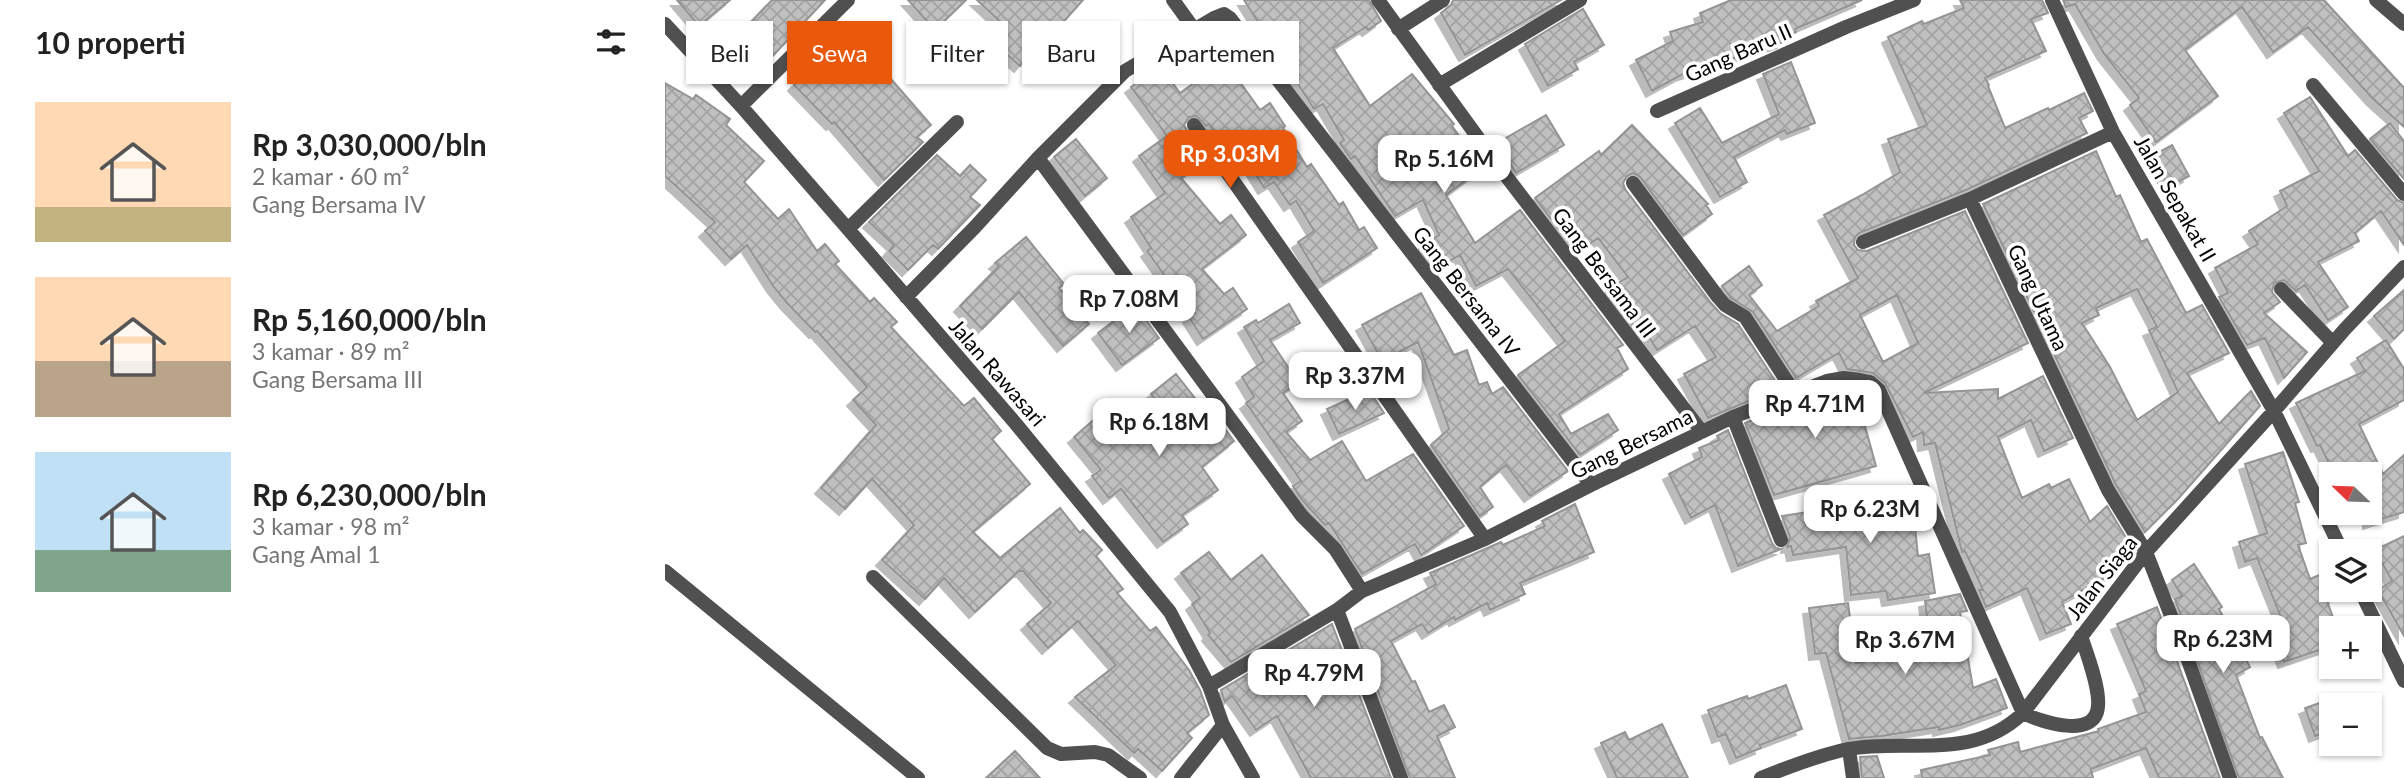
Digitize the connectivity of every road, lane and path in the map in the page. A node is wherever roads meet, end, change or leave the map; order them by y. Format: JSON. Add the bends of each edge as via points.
{"nodes":[{"id":1,"x":848,"y":0,"type":"edge"},
{"id":2,"x":1173,"y":0,"type":"edge"},
{"id":3,"x":1378,"y":0,"type":"edge"},
{"id":4,"x":1443,"y":0,"type":"edge"},
{"id":5,"x":1580,"y":0,"type":"edge"},
{"id":6,"x":1914,"y":0,"type":"edge"},
{"id":7,"x":2052,"y":0,"type":"edge"},
{"id":8,"x":2377,"y":0,"type":"edge"},
{"id":9,"x":1188,"y":21,"type":"edge"},
{"id":10,"x":1210,"y":21,"type":"edge"},
{"id":11,"x":1232,"y":21,"type":"edge"},
{"id":12,"x":665,"y":24,"type":"edge"},
{"id":13,"x":2404,"y":24,"type":"edge"},
{"id":14,"x":1398,"y":29,"type":"junction"},
{"id":15,"x":1134,"y":66,"type":"edge"},
{"id":16,"x":1281,"y":84,"type":"edge"},
{"id":17,"x":1439,"y":85,"type":"junction"},
{"id":18,"x":2313,"y":85,"type":"dead end"},
{"id":19,"x":741,"y":106,"type":"junction"},
{"id":20,"x":1657,"y":111,"type":"dead end"},
{"id":21,"x":957,"y":122,"type":"dead end"},
{"id":22,"x":1194,"y":125,"type":"dead end"},
{"id":23,"x":2113,"y":132,"type":"junction"},
{"id":24,"x":1038,"y":158,"type":"junction"},
{"id":25,"x":1633,"y":183,"type":"dead end"},
{"id":26,"x":2404,"y":194,"type":"edge"},
{"id":27,"x":1970,"y":199,"type":"junction"},
{"id":28,"x":848,"y":229,"type":"junction"},
{"id":29,"x":1863,"y":242,"type":"dead end"},
{"id":30,"x":2404,"y":267,"type":"edge"},
{"id":31,"x":2281,"y":289,"type":"dead end"},
{"id":32,"x":906,"y":297,"type":"junction"},
{"id":33,"x":2333,"y":343,"type":"junction"},
{"id":34,"x":1794,"y":392,"type":"junction"},
{"id":35,"x":2274,"y":411,"type":"junction"},
{"id":36,"x":1733,"y":417,"type":"junction"},
{"id":37,"x":1702,"y":432,"type":"junction"},
{"id":38,"x":1591,"y":485,"type":"junction"},
{"id":39,"x":1485,"y":539,"type":"junction"},
{"id":40,"x":2335,"y":539,"type":"edge"},
{"id":41,"x":1781,"y":540,"type":"dead end"},
{"id":42,"x":2146,"y":552,"type":"junction"},
{"id":43,"x":665,"y":571,"type":"edge"},
{"id":44,"x":873,"y":577,"type":"dead end"},
{"id":45,"x":1362,"y":592,"type":"junction"},
{"id":46,"x":2366,"y":602,"type":"edge"},
{"id":47,"x":1337,"y":610,"type":"junction"},
{"id":48,"x":2081,"y":636,"type":"junction"},
{"id":49,"x":2404,"y":681,"type":"edge"},
{"id":50,"x":1209,"y":686,"type":"junction"},
{"id":51,"x":2023,"y":713,"type":"junction"},
{"id":52,"x":1223,"y":724,"type":"junction"},
{"id":53,"x":1849,"y":749,"type":"junction"},
{"id":54,"x":918,"y":778,"type":"edge"},
{"id":55,"x":1140,"y":778,"type":"edge"},
{"id":56,"x":1181,"y":778,"type":"edge"},
{"id":57,"x":1252,"y":778,"type":"edge"},
{"id":58,"x":1401,"y":778,"type":"edge"},
{"id":59,"x":1761,"y":778,"type":"edge"},
{"id":60,"x":1853,"y":778,"type":"edge"},
{"id":61,"x":2230,"y":778,"type":"edge"}],
"edges":[{"from":1,"to":19,"type":"street"},
{"from":2,"to":9,"type":"street"},
{"from":3,"to":14,"type":"street","name":"Gang Bersama III"},
{"from":4,"to":14,"type":"street"},
{"from":5,"to":17,"type":"street"},
{"from":6,"to":20,"type":"street","name":"Gang Baru II"},
{"from":7,"to":23,"type":"street","name":"Jalan Sepakat II"},
{"from":8,"to":13,"type":"street"},
{"from":10,"to":11,"type":"street","name":"Gang Bersama IV","via":[[1224,14]]},
{"from":12,"to":19,"type":"street","name":"Jalan Rawasari"},
{"from":14,"to":17,"type":"street","name":"Gang Bersama III"},
{"from":15,"to":24,"type":"street"},
{"from":16,"to":38,"type":"street","name":"Gang Bersama IV"},
{"from":17,"to":37,"type":"street","name":"Gang Bersama III"},
{"from":18,"to":26,"type":"street"},
{"from":19,"to":28,"type":"street","name":"Jalan Rawasari"},
{"from":21,"to":28,"type":"street"},
{"from":22,"to":39,"type":"street"},
{"from":23,"to":27,"type":"street"},
{"from":23,"to":35,"type":"street","name":"Jalan Sepakat II"},
{"from":24,"to":32,"type":"street"},
{"from":24,"to":45,"type":"street","via":[[1301,516],[1335,549]]},
{"from":25,"to":34,"type":"street","via":[[1718,297],[1745,317]]},
{"from":27,"to":29,"type":"street"},
{"from":27,"to":42,"type":"street","name":"Gang Utama","via":[[2108,490]]},
{"from":28,"to":32,"type":"street","name":"Jalan Rawasari"},
{"from":30,"to":33,"type":"street","name":"Jalan Siaga"},
{"from":31,"to":33,"type":"street"},
{"from":32,"to":50,"type":"street","name":"Jalan Rawasari","via":[[1170,612]]},
{"from":33,"to":35,"type":"street","name":"Jalan Siaga"},
{"from":34,"to":36,"type":"street","name":"Gang Bersama"},
{"from":34,"to":51,"type":"street","name":"Gang Bersama","via":[[1844,378],[1870,382],[1879,390]]},
{"from":35,"to":40,"type":"street","name":"Jalan Sepakat II"},
{"from":35,"to":42,"type":"street","name":"Jalan Siaga"},
{"from":36,"to":37,"type":"street","name":"Gang Bersama"},
{"from":36,"to":41,"type":"street"},
{"from":37,"to":38,"type":"street","name":"Gang Bersama"},
{"from":38,"to":39,"type":"street","name":"Gang Bersama"},
{"from":39,"to":45,"type":"street","name":"Gang Bersama"},
{"from":42,"to":48,"type":"street","name":"Jalan Siaga"},
{"from":42,"to":61,"type":"street","name":"Gang Utama"},
{"from":43,"to":54,"type":"street"},
{"from":44,"to":55,"type":"street","via":[[1047,748],[1061,754],[1108,755]]},
{"from":45,"to":47,"type":"street","name":"Gang Bersama"},
{"from":46,"to":49,"type":"street"},
{"from":47,"to":50,"type":"street","name":"Gang Bersama"},
{"from":47,"to":58,"type":"street"},
{"from":48,"to":51,"type":"street","name":"Jalan Siaga"},
{"from":48,"to":51,"type":"street","via":[[2099,703],[2093,720],[2069,725]]},
{"from":50,"to":52,"type":"street","name":"Jalan Rawasari"},
{"from":51,"to":53,"type":"street","name":"Jalan Siaga","via":[[2009,727],[1976,740]]},
{"from":52,"to":56,"type":"street"},
{"from":52,"to":57,"type":"street","name":"Jalan Rawasari"},
{"from":53,"to":59,"type":"street","name":"Jalan Siaga"},
{"from":53,"to":60,"type":"street"}]}
